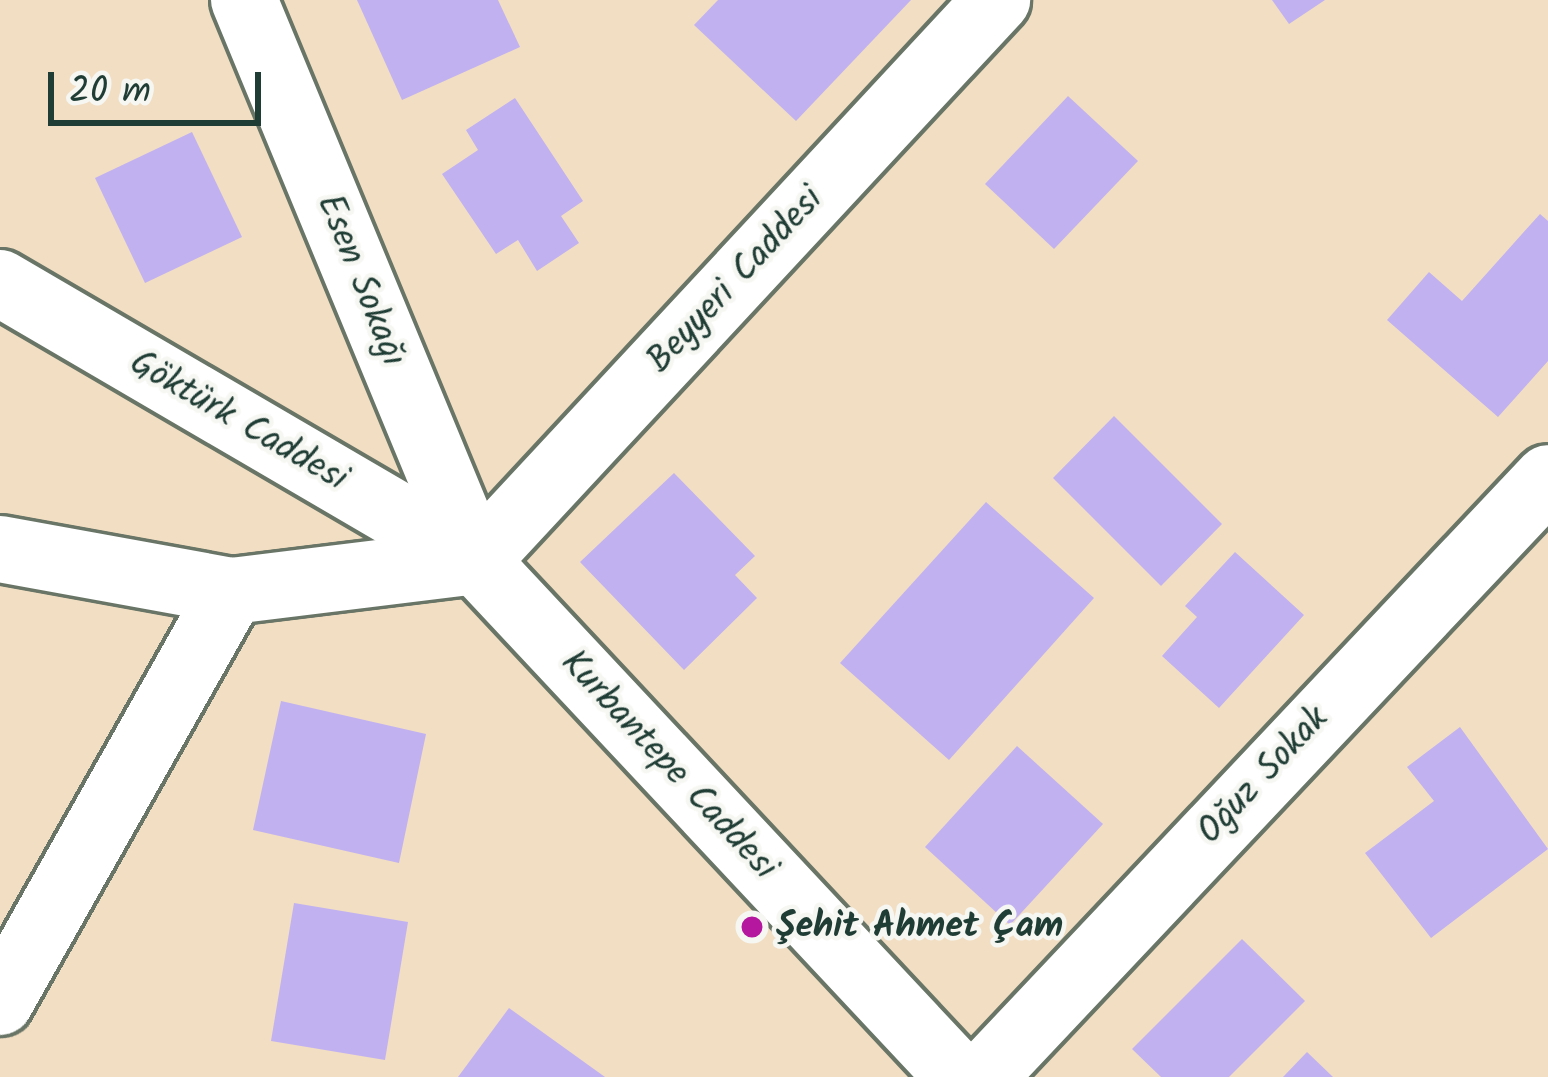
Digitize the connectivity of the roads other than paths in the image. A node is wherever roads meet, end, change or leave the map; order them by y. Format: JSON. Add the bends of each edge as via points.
{"nodes":[{"id":1,"x":244,"y":0,"type":"edge"},
{"id":2,"x":997,"y":0,"type":"edge"},
{"id":3,"x":0,"y":283,"type":"edge"},
{"id":4,"x":1548,"y":478,"type":"edge"},
{"id":5,"x":0,"y":549,"type":"edge"},
{"id":6,"x":476,"y":561,"type":"junction"},
{"id":7,"x":232,"y":591,"type":"junction"},
{"id":8,"x":0,"y":1002,"type":"edge"},
{"id":9,"x":959,"y":1077,"type":"edge"},
{"id":10,"x":983,"y":1077,"type":"edge"}],
"edges":[{"from":1,"to":6,"type":"street","name":"Esen Sokağı"},
{"from":2,"to":6,"type":"street","name":"Beyyeri Caddesi"},
{"from":3,"to":6,"type":"street","name":"Göktürk Caddesi"},
{"from":4,"to":10,"type":"street","name":"Oğuz Sokak"},
{"from":5,"to":7,"type":"street"},
{"from":6,"to":7,"type":"street"},
{"from":6,"to":9,"type":"street","name":"Kurbantepe Caddesi"},
{"from":7,"to":8,"type":"street"}]}
